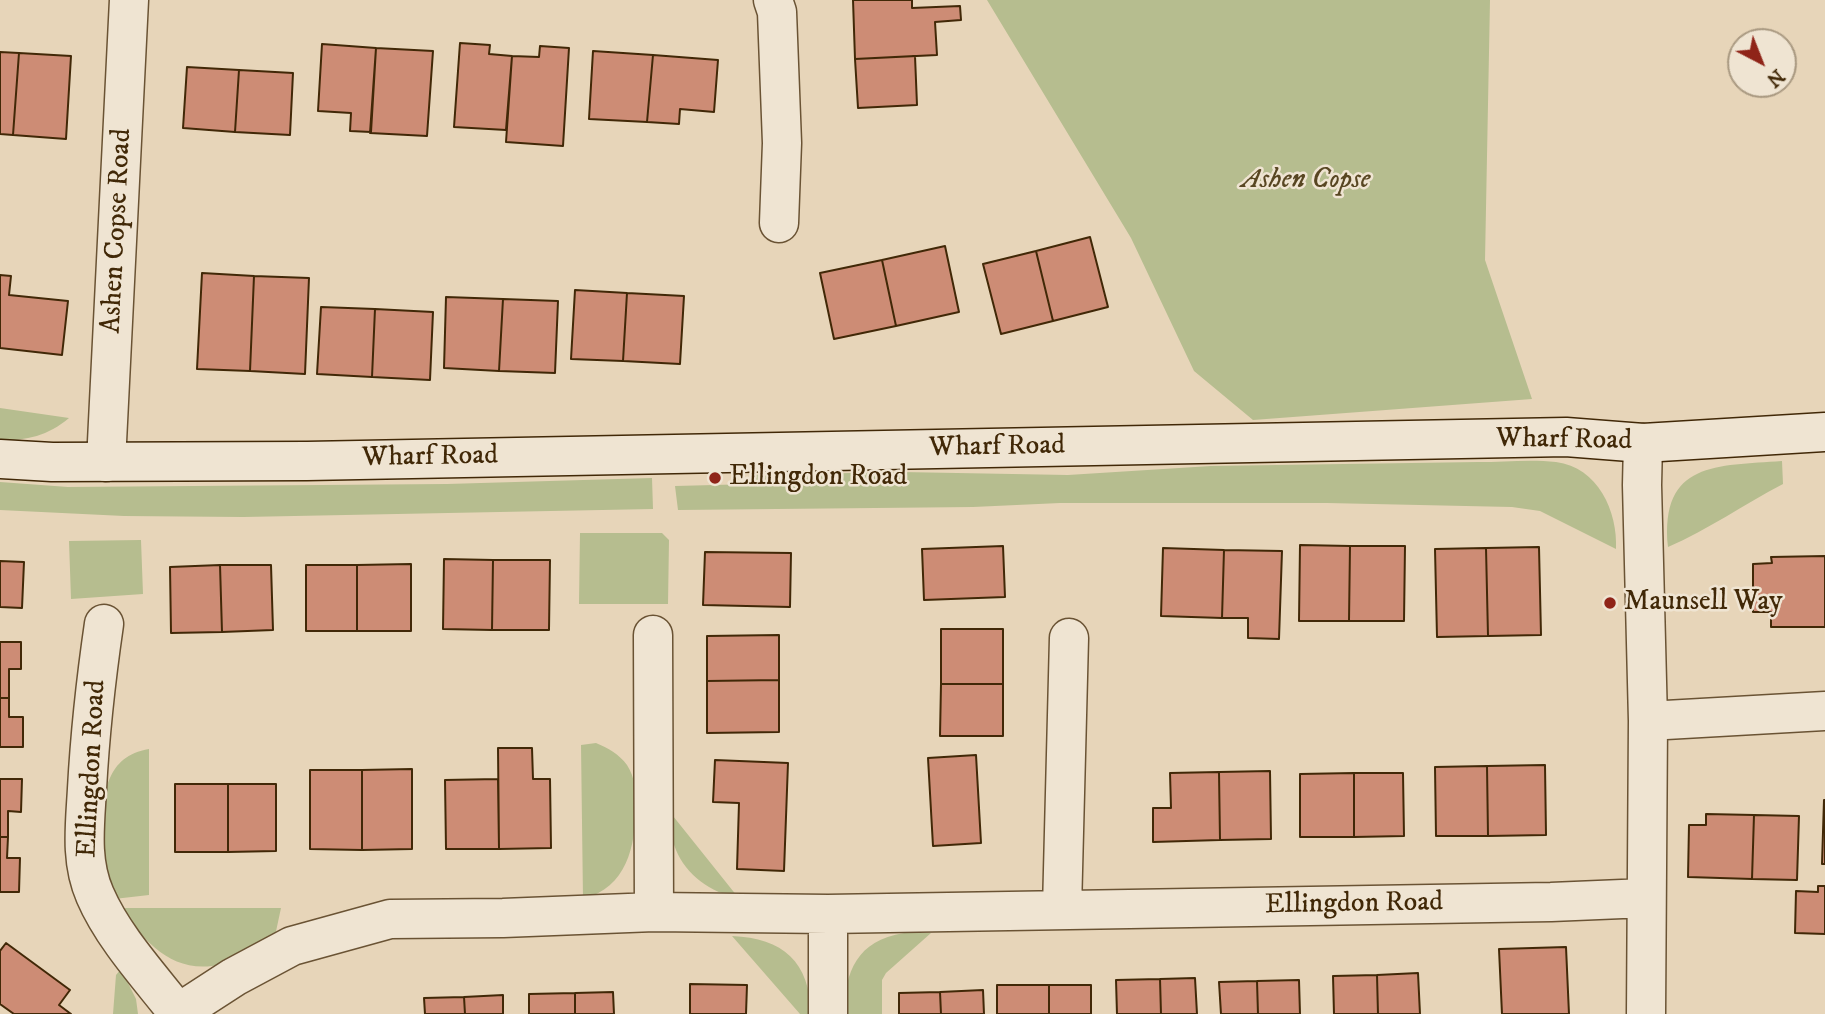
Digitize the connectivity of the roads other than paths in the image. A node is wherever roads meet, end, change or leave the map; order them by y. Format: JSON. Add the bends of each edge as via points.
{"nodes":[{"id":1,"x":129,"y":0,"type":"edge"},
{"id":2,"x":774,"y":0,"type":"edge"},
{"id":3,"x":779,"y":223,"type":"dead end"},
{"id":4,"x":1825,"y":432,"type":"edge"},
{"id":5,"x":1643,"y":443,"type":"junction"},
{"id":6,"x":0,"y":459,"type":"edge"},
{"id":7,"x":106,"y":461,"type":"junction"},
{"id":8,"x":104,"y":624,"type":"dead end"},
{"id":9,"x":653,"y":635,"type":"dead end"},
{"id":10,"x":1069,"y":638,"type":"dead end"},
{"id":11,"x":1825,"y":711,"type":"edge"},
{"id":12,"x":1648,"y":721,"type":"junction"},
{"id":13,"x":1646,"y":898,"type":"junction"},
{"id":14,"x":1062,"y":909,"type":"junction"},
{"id":15,"x":654,"y":912,"type":"junction"},
{"id":16,"x":828,"y":914,"type":"junction"},
{"id":17,"x":178,"y":1014,"type":"edge"},
{"id":18,"x":828,"y":1014,"type":"edge"},
{"id":19,"x":1646,"y":1014,"type":"edge"}],
"edges":[{"from":1,"to":7,"type":"street","name":"Ashen Copse Road"},
{"from":2,"to":3,"type":"street","via":[[782,143]]},
{"from":4,"to":5,"type":"street","name":"Wharf Road"},
{"from":5,"to":7,"type":"street","name":"Wharf Road","via":[[1566,437]]},
{"from":5,"to":12,"type":"street"},
{"from":6,"to":7,"type":"street","name":"Wharf Road"},
{"from":8,"to":17,"type":"street","name":"Ellingdon Road","via":[[90,722],[84,848],[88,871],[109,920]]},
{"from":9,"to":15,"type":"street"},
{"from":10,"to":14,"type":"street"},
{"from":11,"to":12,"type":"street"},
{"from":12,"to":13,"type":"street"},
{"from":13,"to":14,"type":"street","name":"Ellingdon Road"},
{"from":13,"to":19,"type":"street"},
{"from":14,"to":16,"type":"street","name":"Ellingdon Road"},
{"from":15,"to":16,"type":"street","name":"Ellingdon Road"},
{"from":15,"to":17,"type":"street","name":"Ellingdon Road","via":[[390,919],[292,946]]},
{"from":16,"to":18,"type":"street"}]}
